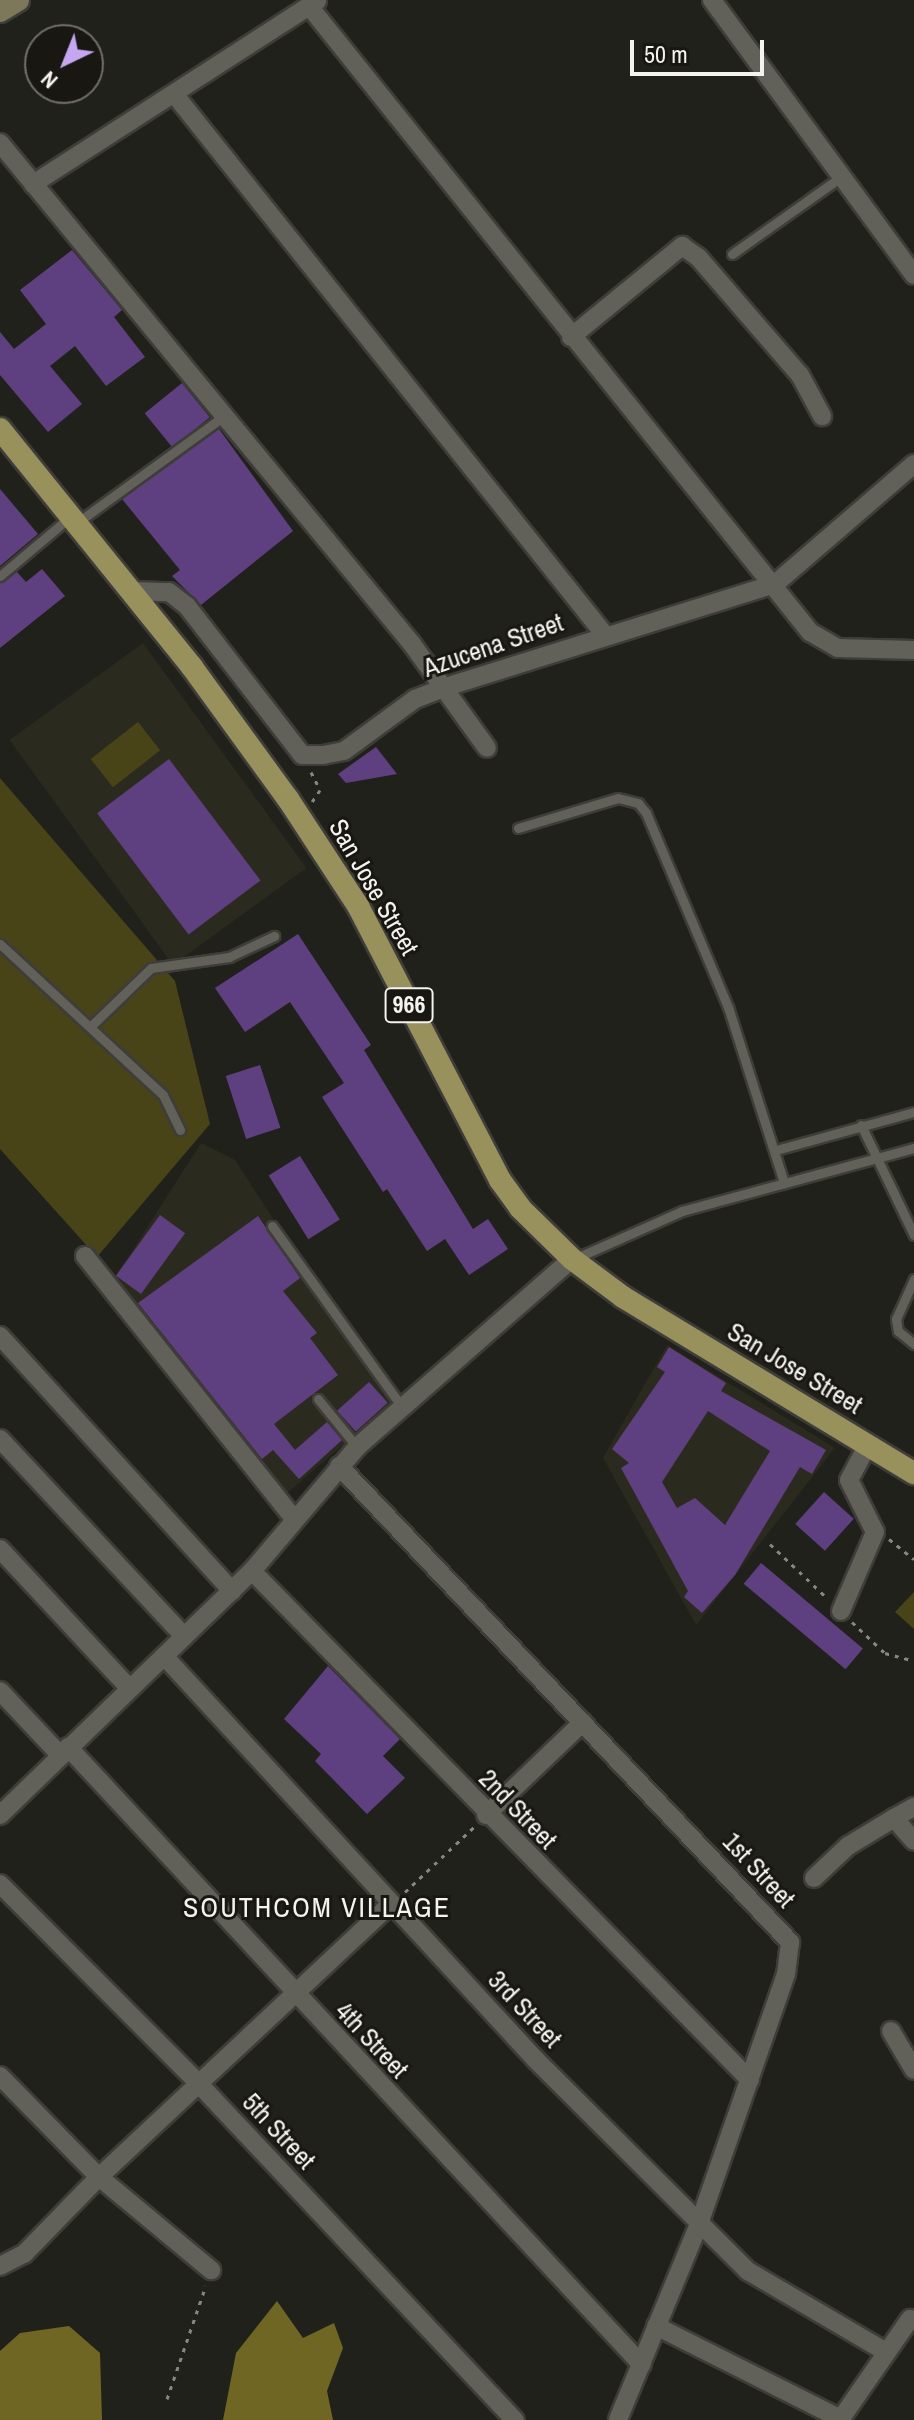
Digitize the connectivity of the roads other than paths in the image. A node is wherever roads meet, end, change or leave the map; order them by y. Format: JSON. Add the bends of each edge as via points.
{"nodes":[{"id":1,"x":18,"y":0,"type":"edge"},
{"id":2,"x":712,"y":0,"type":"edge"},
{"id":3,"x":314,"y":3,"type":"edge"},
{"id":4,"x":0,"y":11,"type":"edge"},
{"id":5,"x":175,"y":95,"type":"junction"},
{"id":6,"x":0,"y":143,"type":"edge"},
{"id":7,"x":842,"y":176,"type":"junction"},
{"id":8,"x":33,"y":184,"type":"junction"},
{"id":9,"x":732,"y":254,"type":"dead end"},
{"id":10,"x":914,"y":275,"type":"edge"},
{"id":11,"x":571,"y":337,"type":"junction"},
{"id":12,"x":224,"y":416,"type":"junction"},
{"id":13,"x":822,"y":416,"type":"dead end"},
{"id":14,"x":1,"y":433,"type":"edge"},
{"id":15,"x":914,"y":464,"type":"edge"},
{"id":16,"x":74,"y":519,"type":"junction"},
{"id":17,"x":0,"y":576,"type":"edge"},
{"id":18,"x":775,"y":584,"type":"junction"},
{"id":19,"x":132,"y":591,"type":"junction"},
{"id":20,"x":605,"y":635,"type":"junction"},
{"id":21,"x":914,"y":650,"type":"edge"},
{"id":22,"x":446,"y":687,"type":"junction"},
{"id":23,"x":487,"y":748,"type":"dead end"},
{"id":24,"x":518,"y":828,"type":"dead end"},
{"id":25,"x":274,"y":936,"type":"dead end"},
{"id":26,"x":0,"y":944,"type":"edge"},
{"id":27,"x":91,"y":1026,"type":"junction"},
{"id":28,"x":914,"y":1112,"type":"edge"},
{"id":29,"x":861,"y":1125,"type":"junction"},
{"id":30,"x":180,"y":1130,"type":"dead end"},
{"id":31,"x":914,"y":1148,"type":"edge"},
{"id":32,"x":776,"y":1150,"type":"junction"},
{"id":33,"x":876,"y":1159,"type":"junction"},
{"id":34,"x":784,"y":1183,"type":"junction"},
{"id":35,"x":272,"y":1226,"type":"dead end"},
{"id":36,"x":914,"y":1235,"type":"edge"},
{"id":37,"x":85,"y":1256,"type":"dead end"},
{"id":38,"x":572,"y":1259,"type":"junction"},
{"id":39,"x":914,"y":1279,"type":"edge"},
{"id":40,"x":0,"y":1336,"type":"edge"},
{"id":41,"x":914,"y":1344,"type":"edge"},
{"id":42,"x":318,"y":1399,"type":"dead end"},
{"id":43,"x":402,"y":1407,"type":"junction"},
{"id":44,"x":0,"y":1439,"type":"edge"},
{"id":45,"x":868,"y":1445,"type":"junction"},
{"id":46,"x":357,"y":1447,"type":"junction"},
{"id":47,"x":339,"y":1466,"type":"junction"},
{"id":48,"x":914,"y":1473,"type":"edge"},
{"id":49,"x":295,"y":1520,"type":"junction"},
{"id":50,"x":0,"y":1549,"type":"edge"},
{"id":51,"x":252,"y":1571,"type":"junction"},
{"id":52,"x":232,"y":1591,"type":"junction"},
{"id":53,"x":841,"y":1611,"type":"dead end"},
{"id":54,"x":184,"y":1636,"type":"junction"},
{"id":55,"x":164,"y":1656,"type":"junction"},
{"id":56,"x":129,"y":1688,"type":"junction"},
{"id":57,"x":0,"y":1691,"type":"edge"},
{"id":58,"x":583,"y":1722,"type":"junction"},
{"id":59,"x":64,"y":1752,"type":"junction"},
{"id":60,"x":914,"y":1807,"type":"edge"},
{"id":61,"x":0,"y":1815,"type":"edge"},
{"id":62,"x":486,"y":1815,"type":"junction"},
{"id":63,"x":894,"y":1818,"type":"junction"},
{"id":64,"x":914,"y":1841,"type":"edge"},
{"id":65,"x":814,"y":1878,"type":"dead end"},
{"id":66,"x":0,"y":1884,"type":"edge"},
{"id":67,"x":391,"y":1904,"type":"junction"},
{"id":68,"x":293,"y":1995,"type":"junction"},
{"id":69,"x":891,"y":2031,"type":"dead end"},
{"id":70,"x":914,"y":2070,"type":"edge"},
{"id":71,"x":0,"y":2076,"type":"edge"},
{"id":72,"x":750,"y":2080,"type":"junction"},
{"id":73,"x":200,"y":2085,"type":"junction"},
{"id":74,"x":99,"y":2177,"type":"junction"},
{"id":75,"x":699,"y":2224,"type":"junction"},
{"id":76,"x":0,"y":2266,"type":"edge"},
{"id":77,"x":211,"y":2270,"type":"road end"},
{"id":78,"x":910,"y":2319,"type":"dead end"},
{"id":79,"x":656,"y":2326,"type":"junction"},
{"id":80,"x":886,"y":2352,"type":"junction"},
{"id":81,"x":642,"y":2365,"type":"junction"},
{"id":82,"x":841,"y":2419,"type":"edge"},
{"id":83,"x":515,"y":2420,"type":"edge"},
{"id":84,"x":618,"y":2420,"type":"edge"}],
"edges":[{"from":1,"to":4,"type":"main road"},
{"from":2,"to":7,"type":"street"},
{"from":3,"to":5,"type":"street"},
{"from":3,"to":11,"type":"street"},
{"from":5,"to":8,"type":"street"},
{"from":5,"to":20,"type":"street"},
{"from":6,"to":8,"type":"street"},
{"from":7,"to":9,"type":"lane"},
{"from":7,"to":10,"type":"street"},
{"from":8,"to":12,"type":"street"},
{"from":11,"to":13,"type":"street","via":[[682,246],[698,257],[800,375]]},
{"from":11,"to":18,"type":"street"},
{"from":12,"to":16,"type":"lane"},
{"from":12,"to":22,"type":"street"},
{"from":14,"to":16,"type":"main road","name":"San Jose Street","number":"966"},
{"from":15,"to":18,"type":"street","name":"Azucena Street"},
{"from":16,"to":17,"type":"lane"},
{"from":16,"to":19,"type":"main road","name":"San Jose Street","number":"966"},
{"from":18,"to":20,"type":"street","name":"Azucena Street"},
{"from":18,"to":21,"type":"street","via":[[810,632],[838,648]]},
{"from":19,"to":22,"type":"street","name":"Azucena Street","via":[[169,592],[187,606],[302,755],[344,751],[415,699]]},
{"from":19,"to":38,"type":"main road","name":"San Jose Street","number":"966","via":[[239,729],[358,906],[500,1180],[520,1208]]},
{"from":20,"to":22,"type":"street","name":"Azucena Street"},
{"from":22,"to":23,"type":"street"},
{"from":24,"to":32,"type":"lane","via":[[618,798],[638,803],[728,1007]]},
{"from":25,"to":27,"type":"lane","via":[[229,957],[151,968]]},
{"from":26,"to":27,"type":"lane"},
{"from":27,"to":30,"type":"lane","via":[[163,1095]]},
{"from":28,"to":29,"type":"lane"},
{"from":29,"to":32,"type":"lane"},
{"from":29,"to":33,"type":"lane"},
{"from":31,"to":33,"type":"lane"},
{"from":32,"to":34,"type":"lane"},
{"from":33,"to":34,"type":"lane"},
{"from":33,"to":36,"type":"lane"},
{"from":34,"to":38,"type":"lane","via":[[682,1211]]},
{"from":35,"to":43,"type":"lane"},
{"from":37,"to":49,"type":"street"},
{"from":38,"to":43,"type":"street"},
{"from":38,"to":45,"type":"main road","name":"San Jose Street","number":"966","via":[[623,1297]]},
{"from":39,"to":41,"type":"lane","via":[[896,1319],[898,1331]]},
{"from":40,"to":52,"type":"street"},
{"from":42,"to":46,"type":"lane"},
{"from":43,"to":46,"type":"street"},
{"from":44,"to":54,"type":"street"},
{"from":45,"to":48,"type":"main road","name":"San Jose Street","number":"966"},
{"from":45,"to":53,"type":"street","via":[[849,1480],[875,1532]]},
{"from":46,"to":47,"type":"street"},
{"from":47,"to":49,"type":"street"},
{"from":47,"to":58,"type":"street","name":"1st Street"},
{"from":49,"to":51,"type":"street"},
{"from":50,"to":56,"type":"street"},
{"from":51,"to":52,"type":"street"},
{"from":51,"to":62,"type":"street","name":"2nd Street"},
{"from":52,"to":54,"type":"street"},
{"from":54,"to":55,"type":"street"},
{"from":55,"to":56,"type":"street"},
{"from":55,"to":67,"type":"street","name":"3rd Street"},
{"from":56,"to":59,"type":"street"},
{"from":57,"to":59,"type":"street","name":"4th Street"},
{"from":58,"to":62,"type":"street"},
{"from":58,"to":72,"type":"street","name":"1st Street","via":[[790,1942],[786,1974]]},
{"from":59,"to":61,"type":"street"},
{"from":59,"to":68,"type":"street","name":"4th Street"},
{"from":60,"to":63,"type":"street"},
{"from":62,"to":72,"type":"street","name":"2nd Street"},
{"from":63,"to":64,"type":"street"},
{"from":63,"to":65,"type":"street","via":[[848,1846]]},
{"from":66,"to":73,"type":"street","name":"5th Street"},
{"from":67,"to":68,"type":"street"},
{"from":67,"to":75,"type":"street","name":"3rd Street"},
{"from":68,"to":73,"type":"street"},
{"from":68,"to":81,"type":"street","name":"4th Street"},
{"from":69,"to":70,"type":"street"},
{"from":71,"to":74,"type":"street"},
{"from":72,"to":75,"type":"street","name":"1st Street"},
{"from":73,"to":74,"type":"street"},
{"from":73,"to":83,"type":"street","name":"5th Street"},
{"from":74,"to":76,"type":"street","via":[[24,2254]]},
{"from":74,"to":77,"type":"street"},
{"from":75,"to":79,"type":"street","name":"1st Street"},
{"from":75,"to":80,"type":"street","name":"3rd Street","via":[[748,2271]]},
{"from":78,"to":80,"type":"street"},
{"from":79,"to":81,"type":"street","name":"1st Street"},
{"from":79,"to":82,"type":"street"},
{"from":80,"to":82,"type":"street"},
{"from":81,"to":84,"type":"street","name":"1st Street"}]}
